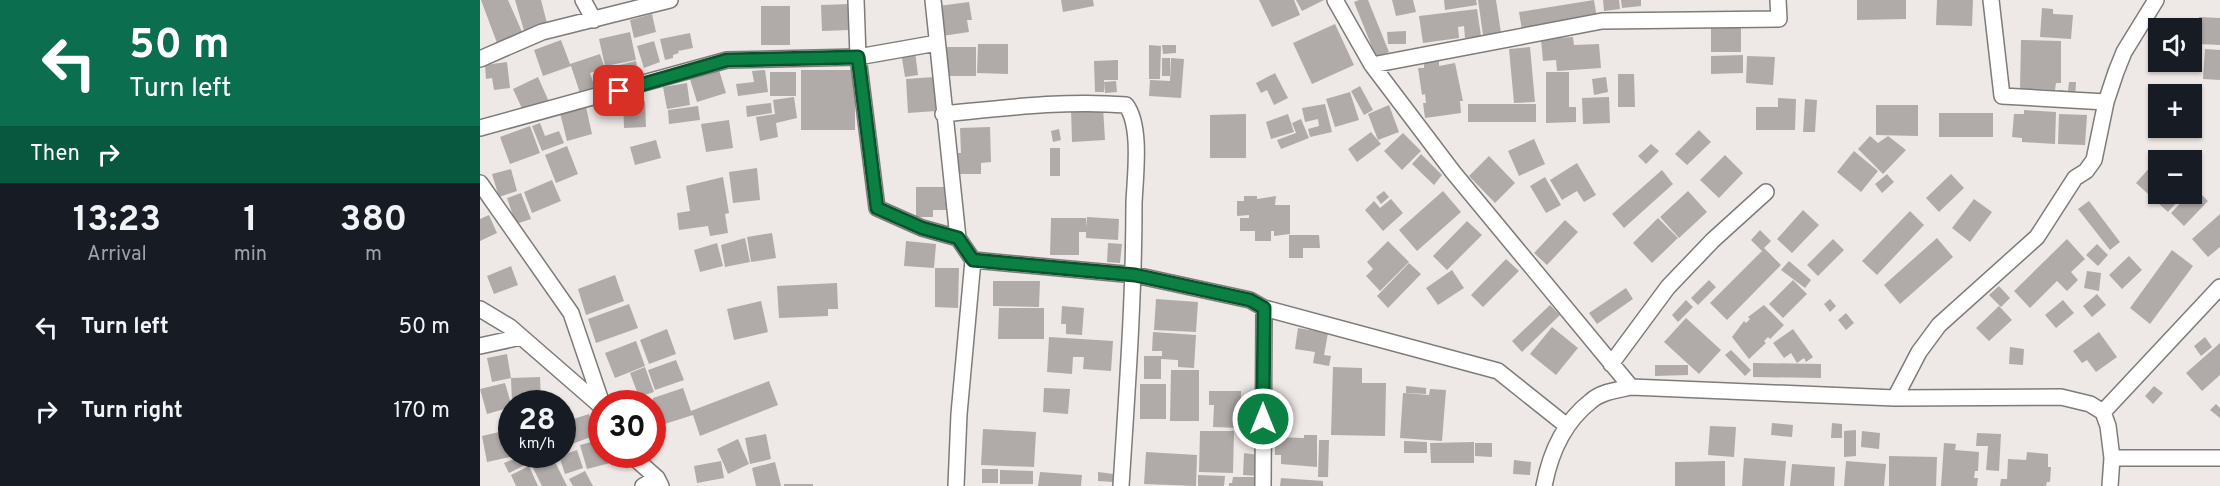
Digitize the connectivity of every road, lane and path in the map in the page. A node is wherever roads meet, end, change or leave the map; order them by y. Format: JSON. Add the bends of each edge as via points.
{"nodes":[{"id":1,"x":583,"y":0,"type":"edge"},
{"id":2,"x":670,"y":0,"type":"edge"},
{"id":3,"x":856,"y":0,"type":"edge"},
{"id":4,"x":933,"y":0,"type":"edge"},
{"id":5,"x":1335,"y":0,"type":"edge"},
{"id":6,"x":1778,"y":0,"type":"edge"},
{"id":7,"x":1991,"y":0,"type":"edge"},
{"id":8,"x":2156,"y":0,"type":"edge"},
{"id":9,"x":594,"y":20,"type":"junction"},
{"id":10,"x":938,"y":43,"type":"junction"},
{"id":11,"x":858,"y":57,"type":"junction"},
{"id":12,"x":480,"y":59,"type":"edge"},
{"id":13,"x":1372,"y":65,"type":"junction"},
{"id":14,"x":2106,"y":102,"type":"junction"},
{"id":15,"x":943,"y":114,"type":"junction"},
{"id":16,"x":480,"y":128,"type":"edge"},
{"id":17,"x":480,"y":183,"type":"edge"},
{"id":18,"x":1767,"y":192,"type":"dead end"},
{"id":19,"x":958,"y":238,"type":"junction"},
{"id":20,"x":973,"y":260,"type":"junction"},
{"id":21,"x":1135,"y":275,"type":"junction"},
{"id":22,"x":2220,"y":287,"type":"edge"},
{"id":23,"x":1264,"y":308,"type":"junction"},
{"id":24,"x":480,"y":309,"type":"edge"},
{"id":25,"x":521,"y":337,"type":"junction"},
{"id":26,"x":480,"y":346,"type":"edge"},
{"id":27,"x":1611,"y":364,"type":"junction"},
{"id":28,"x":1630,"y":387,"type":"junction"},
{"id":29,"x":597,"y":390,"type":"edge"},
{"id":30,"x":588,"y":393,"type":"edge"},
{"id":31,"x":1895,"y":398,"type":"junction"},
{"id":32,"x":2103,"y":412,"type":"junction"},
{"id":33,"x":1567,"y":426,"type":"junction"},
{"id":34,"x":2112,"y":458,"type":"junction"},
{"id":35,"x":2220,"y":458,"type":"edge"},
{"id":36,"x":644,"y":468,"type":"edge"},
{"id":37,"x":659,"y":482,"type":"edge"},
{"id":38,"x":643,"y":486,"type":"edge"},
{"id":39,"x":956,"y":486,"type":"edge"},
{"id":40,"x":1121,"y":486,"type":"edge"},
{"id":41,"x":1263,"y":486,"type":"edge"},
{"id":42,"x":1544,"y":486,"type":"edge"},
{"id":43,"x":2110,"y":486,"type":"edge"}],
"edges":[{"from":1,"to":9,"type":"street"},
{"from":2,"to":9,"type":"street"},
{"from":3,"to":11,"type":"street"},
{"from":4,"to":10,"type":"street"},
{"from":5,"to":13,"type":"street"},
{"from":6,"to":13,"type":"street","via":[[1779,19],[1602,21]]},
{"from":7,"to":14,"type":"street","via":[[2002,96]]},
{"from":8,"to":14,"type":"street","via":[[2124,52]]},
{"from":9,"to":12,"type":"street","via":[[542,32]]},
{"from":10,"to":11,"type":"street"},
{"from":10,"to":15,"type":"street"},
{"from":11,"to":16,"type":"street","via":[[727,60]]},
{"from":11,"to":19,"type":"street","via":[[877,208],[922,228]]},
{"from":13,"to":27,"type":"street","via":[[1453,172]]},
{"from":14,"to":31,"type":"street","via":[[2094,160],[2075,178],[2037,237],[1939,325],[1919,352]]},
{"from":15,"to":19,"type":"street"},
{"from":15,"to":21,"type":"street","via":[[1022,106],[1126,105],[1132,112],[1135,138]]},
{"from":17,"to":29,"type":"street","via":[[571,314]]},
{"from":18,"to":27,"type":"street","via":[[1668,287]]},
{"from":19,"to":20,"type":"street"},
{"from":20,"to":21,"type":"street"},
{"from":20,"to":39,"type":"street"},
{"from":21,"to":23,"type":"street","via":[[1250,300]]},
{"from":21,"to":40,"type":"street"},
{"from":22,"to":32,"type":"street"},
{"from":23,"to":33,"type":"street","via":[[1498,371]]},
{"from":23,"to":41,"type":"street"},
{"from":24,"to":25,"type":"street"},
{"from":25,"to":26,"type":"street"},
{"from":25,"to":30,"type":"street"},
{"from":27,"to":28,"type":"street"},
{"from":28,"to":31,"type":"street"},
{"from":28,"to":33,"type":"street","via":[[1591,400]]},
{"from":31,"to":32,"type":"street","via":[[2061,397],[2090,404]]},
{"from":32,"to":34,"type":"street"},
{"from":33,"to":42,"type":"street","via":[[1549,460]]},
{"from":34,"to":35,"type":"street"},
{"from":34,"to":43,"type":"street"},
{"from":36,"to":37,"type":"street"},
{"from":37,"to":38,"type":"street"}]}
